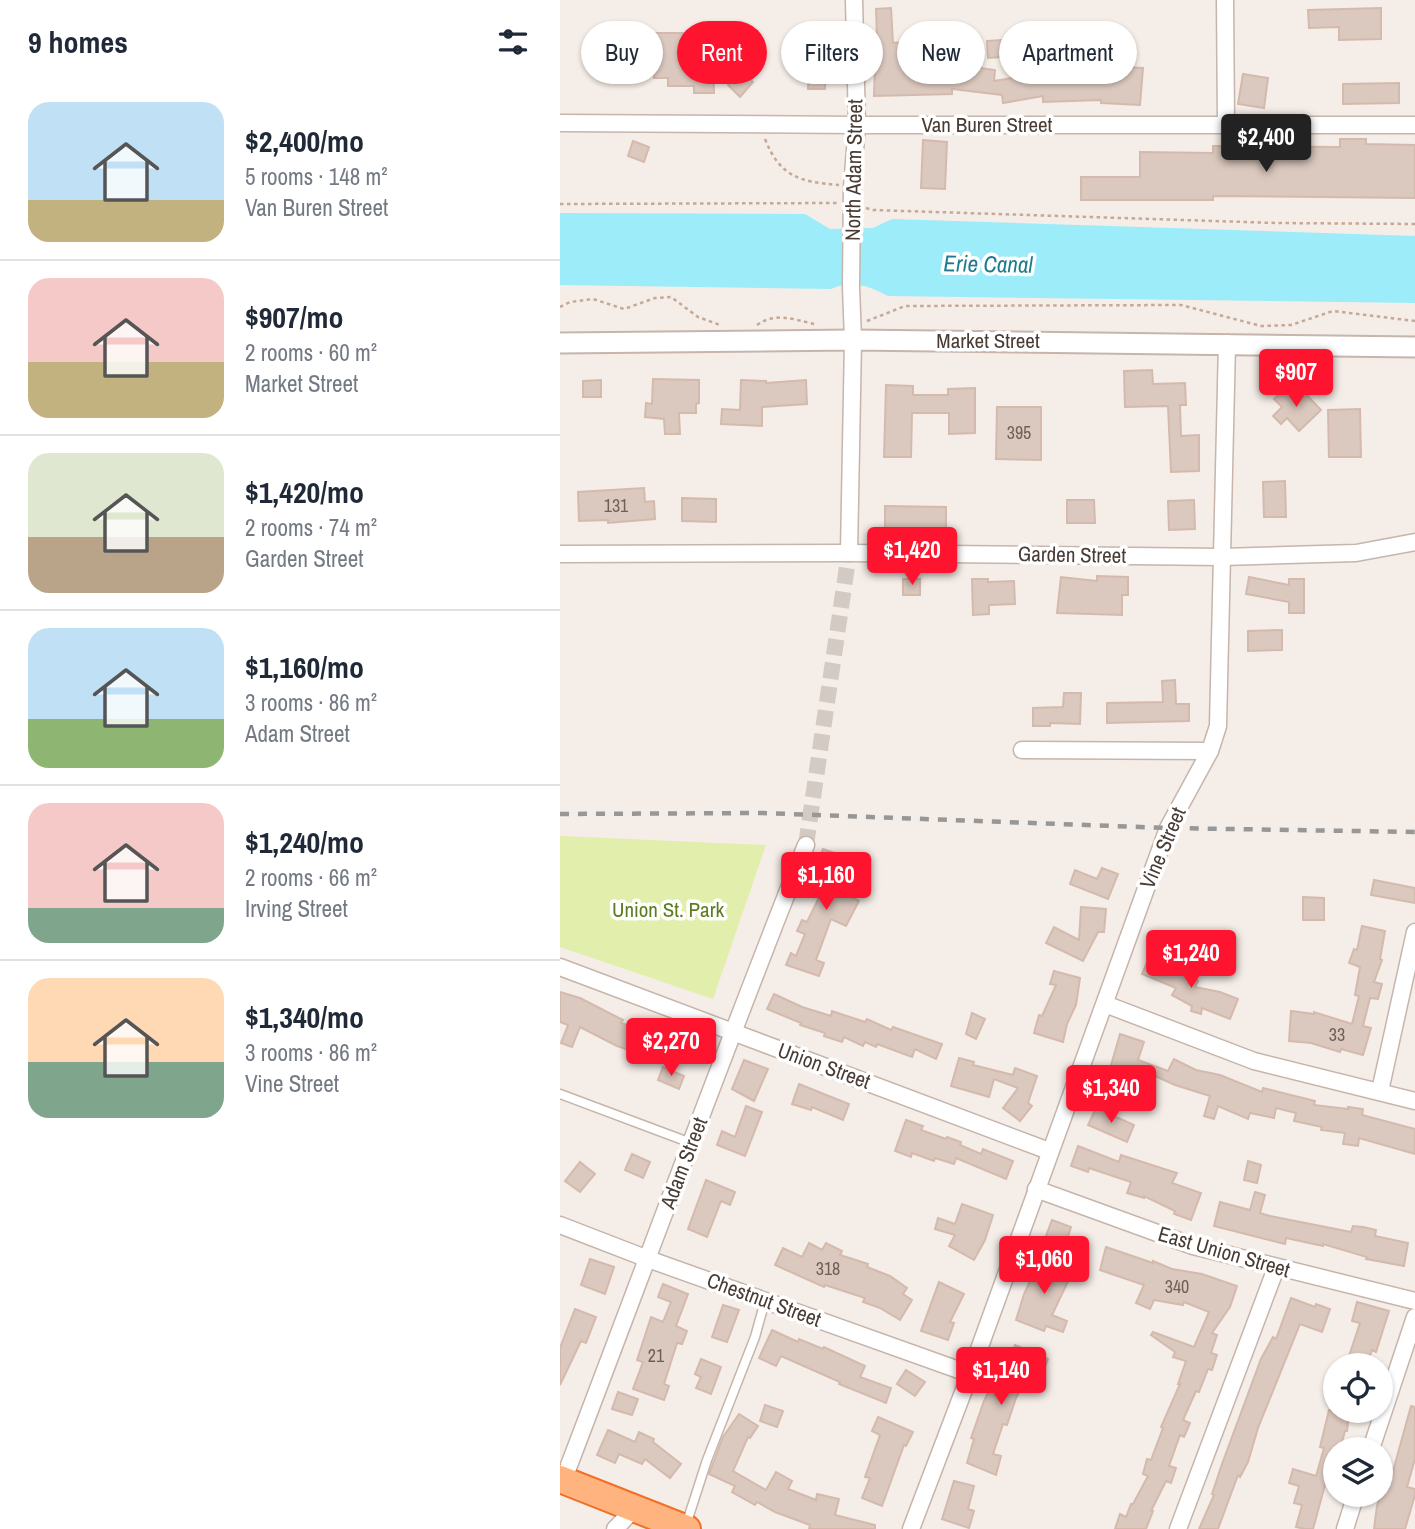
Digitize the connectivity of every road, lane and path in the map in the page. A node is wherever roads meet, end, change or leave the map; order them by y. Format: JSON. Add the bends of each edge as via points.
{"nodes":[{"id":1,"x":854,"y":0,"type":"edge"},
{"id":2,"x":1225,"y":0,"type":"edge"},
{"id":3,"x":560,"y":123,"type":"edge"},
{"id":4,"x":763,"y":124,"type":"junction"},
{"id":5,"x":1226,"y":124,"type":"junction"},
{"id":6,"x":857,"y":125,"type":"junction"},
{"id":7,"x":1415,"y":125,"type":"edge"},
{"id":8,"x":852,"y":187,"type":"junction"},
{"id":9,"x":560,"y":204,"type":"edge"},
{"id":10,"x":873,"y":210,"type":"dead end"},
{"id":11,"x":853,"y":211,"type":"junction"},
{"id":12,"x":1415,"y":225,"type":"edge"},
{"id":13,"x":560,"y":307,"type":"edge"},
{"id":14,"x":1415,"y":321,"type":"edge"},
{"id":15,"x":818,"y":325,"type":"dead end"},
{"id":16,"x":724,"y":326,"type":"dead end"},
{"id":17,"x":753,"y":328,"type":"dead end"},
{"id":18,"x":853,"y":332,"type":"junction"},
{"id":19,"x":560,"y":343,"type":"edge"},
{"id":20,"x":1227,"y":343,"type":"junction"},
{"id":21,"x":1415,"y":347,"type":"edge"},
{"id":22,"x":1415,"y":541,"type":"edge"},
{"id":23,"x":849,"y":553,"type":"junction"},
{"id":24,"x":560,"y":554,"type":"edge"},
{"id":25,"x":1223,"y":557,"type":"junction"},
{"id":26,"x":1022,"y":750,"type":"dead end"},
{"id":27,"x":1210,"y":751,"type":"junction"},
{"id":28,"x":807,"y":845,"type":"tunnel mouth"},
{"id":29,"x":1415,"y":932,"type":"edge"},
{"id":30,"x":560,"y":967,"type":"edge"},
{"id":31,"x":1105,"y":1004,"type":"junction"},
{"id":32,"x":732,"y":1032,"type":"junction"},
{"id":33,"x":1380,"y":1091,"type":"junction"},
{"id":34,"x":560,"y":1094,"type":"edge"},
{"id":35,"x":1415,"y":1101,"type":"edge"},
{"id":36,"x":692,"y":1144,"type":"junction"},
{"id":37,"x":1049,"y":1151,"type":"junction"},
{"id":38,"x":1036,"y":1189,"type":"junction"},
{"id":39,"x":560,"y":1225,"type":"edge"},
{"id":40,"x":648,"y":1259,"type":"junction"},
{"id":41,"x":1276,"y":1268,"type":"junction"},
{"id":42,"x":765,"y":1301,"type":"junction"},
{"id":43,"x":1415,"y":1301,"type":"edge"},
{"id":44,"x":1415,"y":1317,"type":"edge"},
{"id":45,"x":970,"y":1374,"type":"junction"},
{"id":46,"x":1375,"y":1437,"type":"edge"},
{"id":47,"x":562,"y":1480,"type":"edge"},
{"id":48,"x":1352,"y":1507,"type":"edge"},
{"id":49,"x":634,"y":1508,"type":"junction"},
{"id":50,"x":615,"y":1529,"type":"edge"},
{"id":51,"x":686,"y":1529,"type":"edge"},
{"id":52,"x":911,"y":1529,"type":"edge"},
{"id":53,"x":1178,"y":1529,"type":"edge"},
{"id":54,"x":1345,"y":1529,"type":"edge"}],
"edges":[{"from":1,"to":6,"type":"street","name":"North Adam Street"},
{"from":2,"to":5,"type":"street"},
{"from":3,"to":4,"type":"street","name":"Van Buren Street"},
{"from":4,"to":6,"type":"street","name":"Van Buren Street"},
{"from":4,"to":8,"type":"path","via":[[765,141],[791,176]]},
{"from":5,"to":6,"type":"street","name":"Van Buren Street"},
{"from":5,"to":7,"type":"street","name":"Van Buren Street"},
{"from":6,"to":8,"type":"street","name":"North Adam Street"},
{"from":8,"to":11,"type":"street","name":"North Adam Street"},
{"from":9,"to":11,"type":"path"},
{"from":10,"to":12,"type":"path"},
{"from":11,"to":18,"type":"street","name":"North Adam Street"},
{"from":13,"to":16,"type":"path","via":[[593,299],[625,309],[671,297],[698,317]]},
{"from":14,"to":18,"type":"path","via":[[1333,311],[1291,325],[1261,326],[1181,305],[905,306],[866,321]]},
{"from":15,"to":17,"type":"path","via":[[767,317]]},
{"from":18,"to":19,"type":"street","name":"Market Street"},
{"from":18,"to":20,"type":"street","name":"Market Street"},
{"from":18,"to":23,"type":"street"},
{"from":20,"to":21,"type":"street","name":"Market Street"},
{"from":20,"to":25,"type":"street","name":"Vine Street"},
{"from":22,"to":25,"type":"street","name":"Garden Street","via":[[1356,553]]},
{"from":23,"to":24,"type":"street","name":"Garden Street"},
{"from":23,"to":25,"type":"street","name":"Garden Street"},
{"from":25,"to":27,"type":"street","name":"Vine Street","via":[[1218,726]]},
{"from":26,"to":27,"type":"street"},
{"from":27,"to":31,"type":"street","name":"Vine Street","via":[[1167,828]]},
{"from":28,"to":32,"type":"street","name":"Adam Street"},
{"from":29,"to":33,"type":"street"},
{"from":30,"to":32,"type":"street","name":"Union Street"},
{"from":31,"to":33,"type":"street","via":[[1254,1061]]},
{"from":31,"to":37,"type":"street","name":"Vine Street"},
{"from":32,"to":36,"type":"street","name":"Adam Street"},
{"from":32,"to":37,"type":"street","name":"Union Street"},
{"from":33,"to":35,"type":"street"},
{"from":34,"to":36,"type":"lane"},
{"from":36,"to":40,"type":"street","name":"Adam Street"},
{"from":37,"to":38,"type":"street","name":"Vine Street"},
{"from":38,"to":41,"type":"street","name":"East Union Street","via":[[1193,1246]]},
{"from":38,"to":45,"type":"street","name":"Vine Street"},
{"from":39,"to":40,"type":"street","name":"Chestnut Street"},
{"from":40,"to":42,"type":"street","name":"Chestnut Street"},
{"from":40,"to":47,"type":"street","name":"Adam Street"},
{"from":41,"to":43,"type":"street","name":"East Union Street"},
{"from":41,"to":53,"type":"street"},
{"from":42,"to":45,"type":"street","name":"Chestnut Street"},
{"from":42,"to":51,"type":"lane"},
{"from":44,"to":46,"type":"street"},
{"from":45,"to":52,"type":"street","name":"Vine Street"},
{"from":47,"to":49,"type":"highway"},
{"from":48,"to":54,"type":"street"},
{"from":49,"to":50,"type":"street"},
{"from":49,"to":51,"type":"highway"}]}
